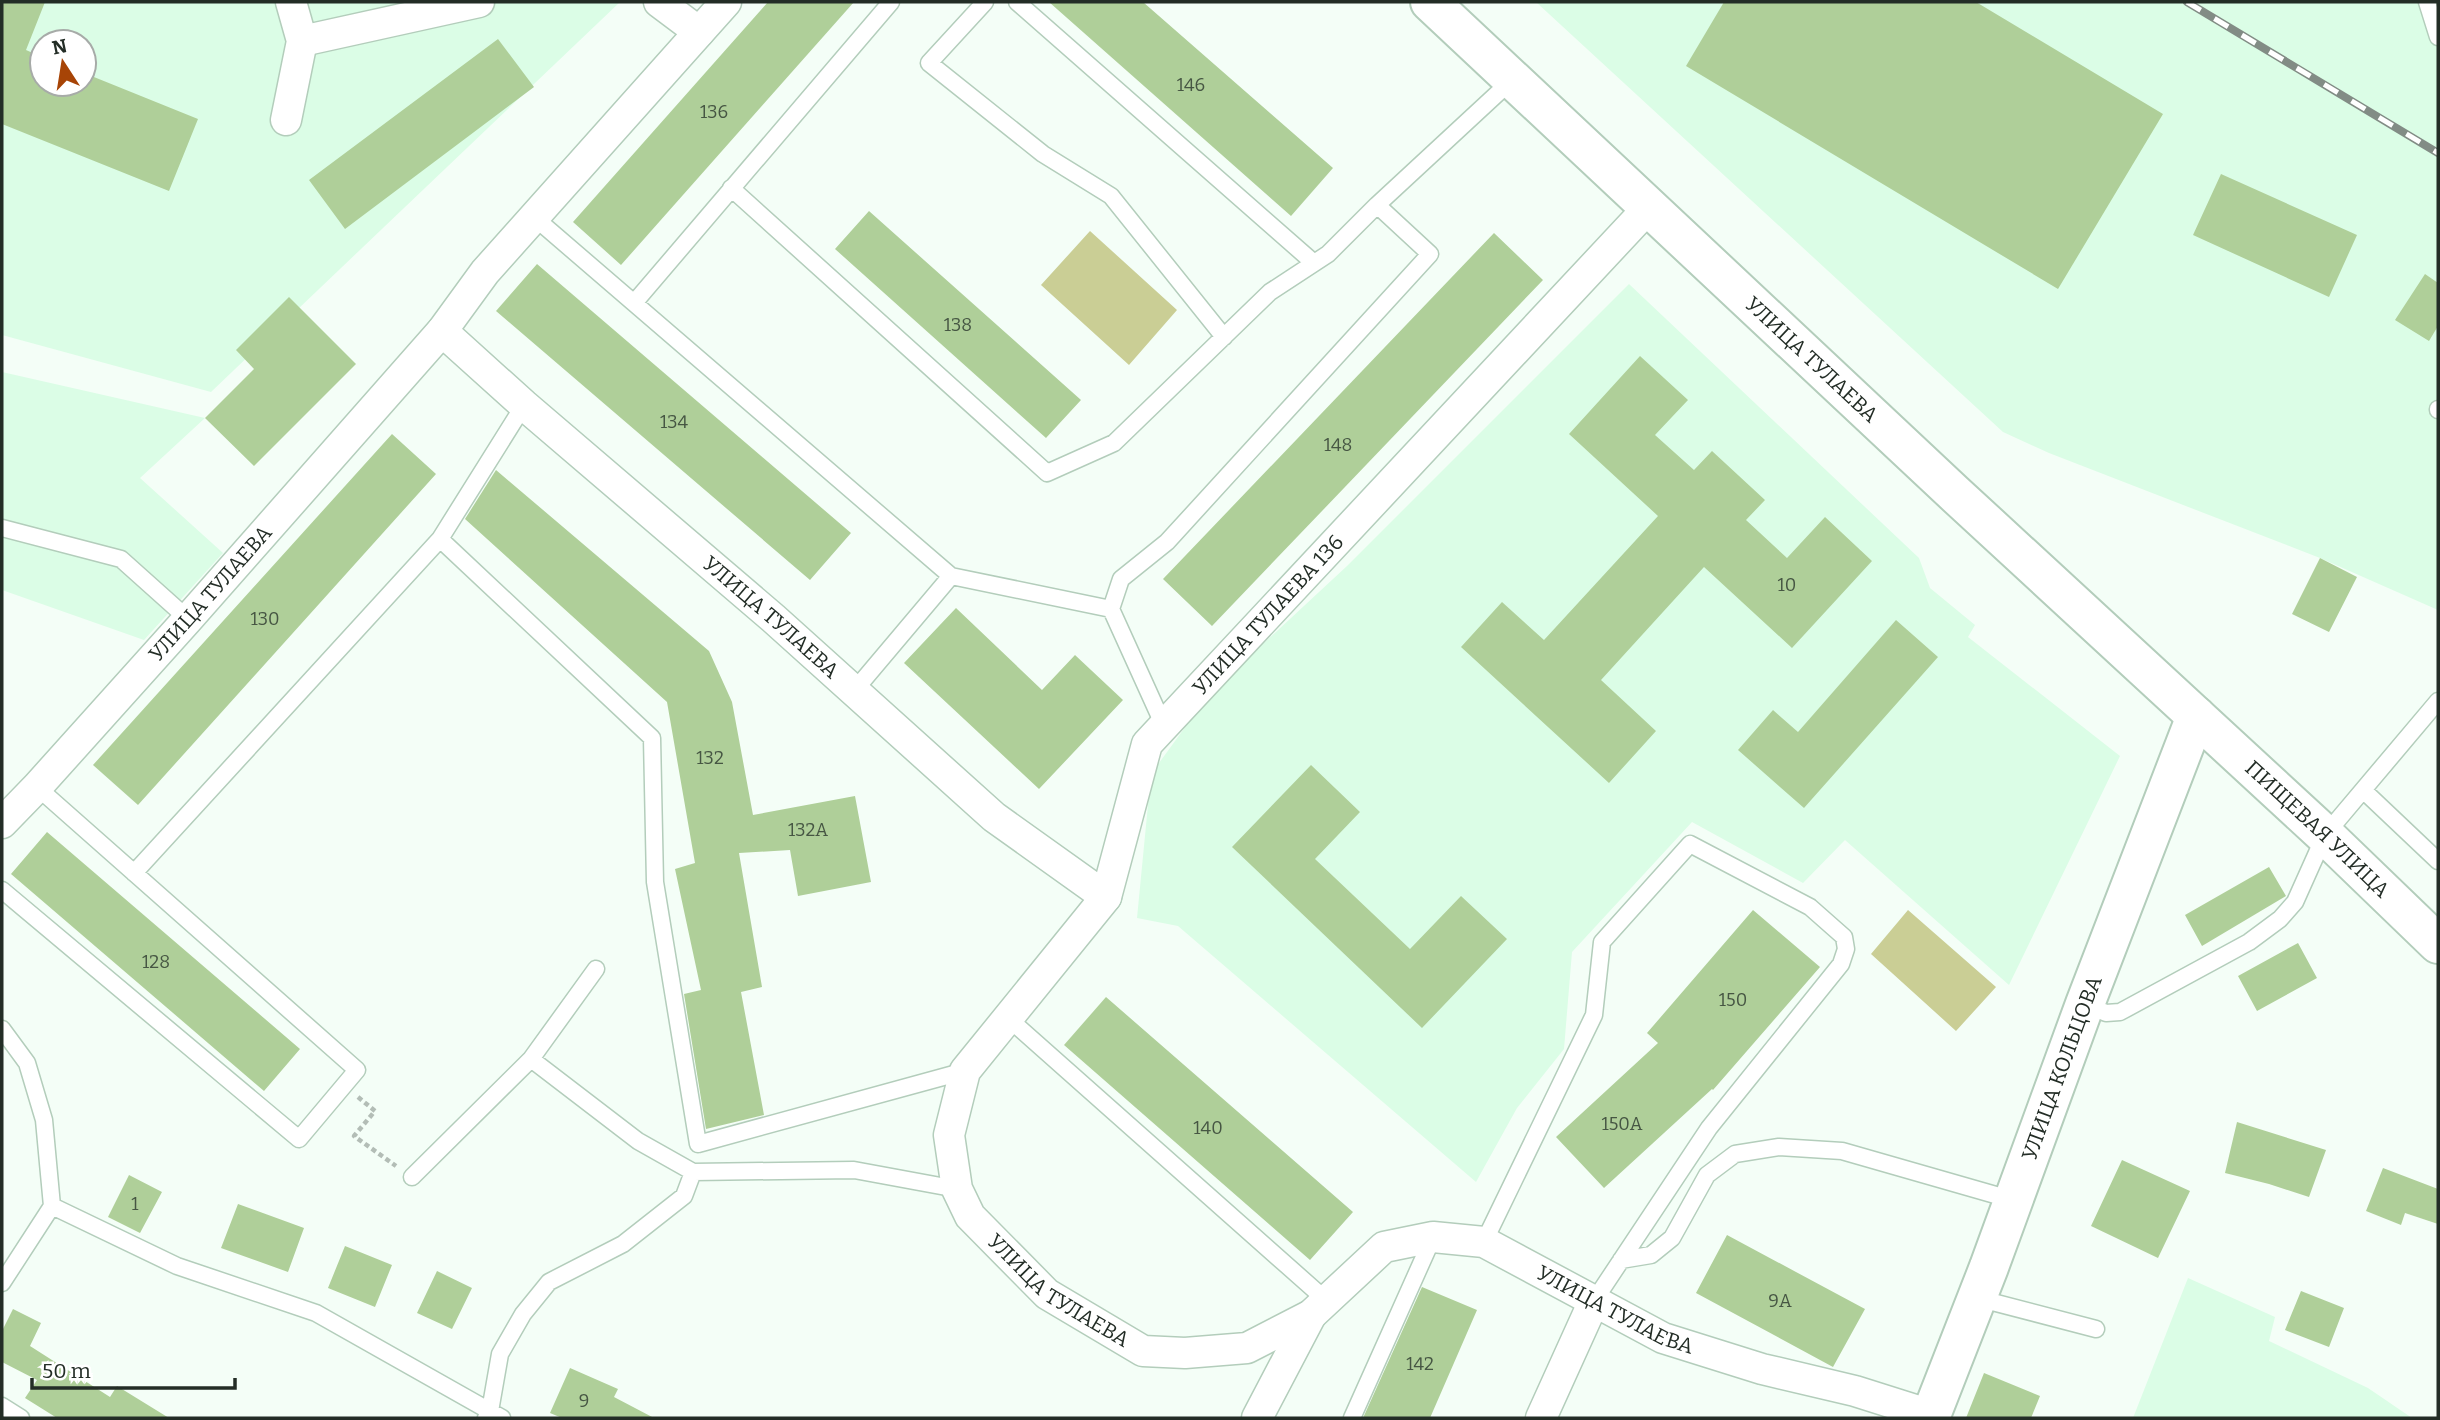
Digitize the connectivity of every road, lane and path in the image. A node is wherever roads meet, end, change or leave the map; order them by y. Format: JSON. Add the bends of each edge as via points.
{"nodes":[{"id":1,"x":291,"y":2,"type":"edge"},
{"id":2,"x":479,"y":2,"type":"edge"},
{"id":3,"x":659,"y":2,"type":"edge"},
{"id":4,"x":726,"y":2,"type":"edge"},
{"id":5,"x":891,"y":2,"type":"edge"},
{"id":6,"x":985,"y":2,"type":"edge"},
{"id":7,"x":1017,"y":2,"type":"edge"},
{"id":8,"x":1430,"y":2,"type":"edge"},
{"id":9,"x":2427,"y":2,"type":"edge"},
{"id":10,"x":699,"y":32,"type":"junction"},
{"id":11,"x":2438,"y":37,"type":"edge"},
{"id":12,"x":302,"y":41,"type":"junction"},
{"id":13,"x":1512,"y":80,"type":"junction"},
{"id":14,"x":286,"y":120,"type":"dead end"},
{"id":15,"x":732,"y":188,"type":"junction"},
{"id":16,"x":1377,"y":205,"type":"junction"},
{"id":17,"x":1650,"y":206,"type":"junction"},
{"id":18,"x":534,"y":217,"type":"junction"},
{"id":19,"x":1314,"y":263,"type":"junction"},
{"id":20,"x":634,"y":303,"type":"junction"},
{"id":21,"x":442,"y":331,"type":"junction"},
{"id":22,"x":1224,"y":337,"type":"junction"},
{"id":23,"x":524,"y":405,"type":"junction"},
{"id":24,"x":2,"y":528,"type":"edge"},
{"id":25,"x":440,"y":539,"type":"junction"},
{"id":26,"x":951,"y":576,"type":"junction"},
{"id":27,"x":1111,"y":609,"type":"junction"},
{"id":28,"x":188,"y":619,"type":"junction"},
{"id":29,"x":854,"y":691,"type":"junction"},
{"id":30,"x":2438,"y":701,"type":"edge"},
{"id":31,"x":2196,"y":716,"type":"junction"},
{"id":32,"x":1164,"y":726,"type":"junction"},
{"id":33,"x":37,"y":787,"type":"junction"},
{"id":34,"x":2362,"y":790,"type":"junction"},
{"id":35,"x":2,"y":822,"type":"edge"},
{"id":36,"x":2325,"y":835,"type":"junction"},
{"id":37,"x":2438,"y":861,"type":"edge"},
{"id":38,"x":134,"y":873,"type":"junction"},
{"id":39,"x":2,"y":890,"type":"edge"},
{"id":40,"x":1106,"y":897,"type":"junction"},
{"id":41,"x":2438,"y":944,"type":"edge"},
{"id":42,"x":596,"y":969,"type":"dead end"},
{"id":43,"x":2085,"y":1004,"type":"junction"},
{"id":44,"x":1008,"y":1018,"type":"junction"},
{"id":45,"x":2,"y":1029,"type":"edge"},
{"id":46,"x":531,"y":1059,"type":"junction"},
{"id":47,"x":965,"y":1072,"type":"junction"},
{"id":48,"x":344,"y":1085,"type":"junction"},
{"id":49,"x":692,"y":1171,"type":"junction"},
{"id":50,"x":411,"y":1177,"type":"joint"},
{"id":51,"x":957,"y":1189,"type":"junction"},
{"id":52,"x":2014,"y":1200,"type":"junction"},
{"id":53,"x":52,"y":1206,"type":"junction"},
{"id":54,"x":1433,"y":1237,"type":"junction"},
{"id":55,"x":1484,"y":1242,"type":"junction"},
{"id":56,"x":1622,"y":1261,"type":"junction"},
{"id":57,"x":2,"y":1283,"type":"edge"},
{"id":58,"x":1977,"y":1298,"type":"junction"},
{"id":59,"x":1594,"y":1301,"type":"junction"},
{"id":60,"x":1319,"y":1308,"type":"junction"},
{"id":61,"x":2095,"y":1329,"type":"dead end"},
{"id":62,"x":2,"y":1406,"type":"edge"},
{"id":63,"x":493,"y":1416,"type":"edge"},
{"id":64,"x":1930,"y":1417,"type":"edge"},
{"id":65,"x":21,"y":1418,"type":"edge"},
{"id":66,"x":1257,"y":1418,"type":"edge"},
{"id":67,"x":1352,"y":1418,"type":"edge"},
{"id":68,"x":1541,"y":1418,"type":"edge"}],
"edges":[{"from":1,"to":12,"type":"street"},
{"from":2,"to":12,"type":"street"},
{"from":3,"to":10,"type":"street"},
{"from":4,"to":10,"type":"street","name":"УЛИЦА ТУЛАЕВА"},
{"from":5,"to":15,"type":"lane"},
{"from":6,"to":22,"type":"lane","via":[[929,64],[1043,154],[1111,196]]},
{"from":7,"to":19,"type":"lane"},
{"from":8,"to":13,"type":"main road","name":"УЛИЦА ТУЛАЕВА"},
{"from":9,"to":11,"type":"lane"},
{"from":10,"to":18,"type":"street","name":"УЛИЦА ТУЛАЕВА"},
{"from":12,"to":14,"type":"street"},
{"from":13,"to":16,"type":"lane"},
{"from":13,"to":17,"type":"main road","name":"УЛИЦА ТУЛАЕВА"},
{"from":15,"to":20,"type":"lane"},
{"from":15,"to":22,"type":"lane","via":[[1047,472],[1114,443]]},
{"from":16,"to":19,"type":"lane"},
{"from":16,"to":27,"type":"lane","via":[[1430,254],[1167,542],[1121,579]]},
{"from":17,"to":31,"type":"main road","name":"УЛИЦА ТУЛАЕВА"},
{"from":17,"to":32,"type":"street","name":"УЛИЦА ТУЛАЕВА 136"},
{"from":18,"to":20,"type":"lane"},
{"from":18,"to":21,"type":"street","name":"УЛИЦА ТУЛАЕВА","via":[[485,272]]},
{"from":19,"to":22,"type":"lane","via":[[1270,292]]},
{"from":20,"to":26,"type":"lane"},
{"from":21,"to":23,"type":"street","name":"УЛИЦА ТУЛАЕВА"},
{"from":21,"to":28,"type":"street","name":"УЛИЦА ТУЛАЕВА"},
{"from":23,"to":25,"type":"lane"},
{"from":23,"to":29,"type":"street","name":"УЛИЦА ТУЛАЕВА"},
{"from":24,"to":28,"type":"lane","via":[[121,559]]},
{"from":25,"to":38,"type":"lane"},
{"from":25,"to":47,"type":"lane","via":[[652,738],[655,882],[698,1144]]},
{"from":26,"to":27,"type":"lane"},
{"from":26,"to":29,"type":"lane"},
{"from":27,"to":32,"type":"lane"},
{"from":28,"to":33,"type":"street","name":"УЛИЦА ТУЛАЕВА"},
{"from":29,"to":40,"type":"street","name":"УЛИЦА ТУЛАЕВА","via":[[994,817]]},
{"from":30,"to":34,"type":"lane"},
{"from":31,"to":36,"type":"main road","name":"ПИЩЕВАЯ УЛИЦА"},
{"from":31,"to":43,"type":"main road","name":"УЛИЦА КОЛЬЦОВА"},
{"from":32,"to":40,"type":"street","name":"УЛИЦА ТУЛАЕВА 136","via":[[1147,744]]},
{"from":33,"to":35,"type":"street","name":"УЛИЦА ТУЛАЕВА"},
{"from":33,"to":38,"type":"lane"},
{"from":34,"to":36,"type":"lane"},
{"from":34,"to":37,"type":"lane"},
{"from":36,"to":41,"type":"main road","name":"ПИЩЕВАЯ УЛИЦА"},
{"from":36,"to":43,"type":"lane","via":[[2295,902],[2249,942],[2120,1012],[2106,1013]]},
{"from":38,"to":48,"type":"lane","via":[[357,1070]]},
{"from":39,"to":48,"type":"lane","via":[[299,1139]]},
{"from":40,"to":44,"type":"street","name":"УЛИЦА ТУЛАЕВА 136"},
{"from":42,"to":46,"type":"lane"},
{"from":43,"to":52,"type":"main road","name":"УЛИЦА КОЛЬЦОВА"},
{"from":44,"to":47,"type":"street","name":"УЛИЦА ТУЛАЕВА 136"},
{"from":44,"to":60,"type":"lane"},
{"from":45,"to":53,"type":"lane","via":[[27,1063],[44,1119]]},
{"from":46,"to":49,"type":"lane","via":[[638,1141]]},
{"from":46,"to":50,"type":"lane"},
{"from":47,"to":51,"type":"street","name":"УЛИЦА ТУЛАЕВА","via":[[949,1135]]},
{"from":48,"to":50,"type":"path","via":[[375,1111],[354,1136]]},
{"from":49,"to":51,"type":"lane","via":[[854,1170]]},
{"from":49,"to":63,"type":"lane","via":[[684,1196],[623,1244],[549,1282],[523,1314],[500,1354]]},
{"from":51,"to":60,"type":"street","name":"УЛИЦА ТУЛАЕВА","via":[[970,1216],[1047,1294],[1143,1352],[1247,1348]]},
{"from":52,"to":56,"type":"lane","via":[[1842,1151],[1779,1147],[1735,1154],[1707,1175],[1672,1238],[1651,1255]]},
{"from":52,"to":58,"type":"main road","name":"УЛИЦА КОЛЬЦОВА"},
{"from":53,"to":57,"type":"lane"},
{"from":53,"to":63,"type":"lane","via":[[177,1266],[316,1313]]},
{"from":54,"to":55,"type":"street","name":"УЛИЦА ТУЛАЕВА"},
{"from":54,"to":60,"type":"street","name":"УЛИЦА ТУЛАЕВА","via":[[1384,1247]]},
{"from":54,"to":67,"type":"lane"},
{"from":55,"to":56,"type":"lane","via":[[1594,1015],[1602,942],[1690,845],[1810,907],[1844,937],[1846,948],[1841,964],[1709,1128]]},
{"from":55,"to":59,"type":"street","name":"УЛИЦА ТУЛАЕВА"},
{"from":56,"to":59,"type":"lane"},
{"from":58,"to":61,"type":"lane"},
{"from":58,"to":64,"type":"main road","name":"УЛИЦА КОЛЬЦОВА"},
{"from":59,"to":64,"type":"street","name":"УЛИЦА ТУЛАЕВА","via":[[1663,1338],[1762,1369],[1855,1391]]},
{"from":59,"to":68,"type":"street"},
{"from":60,"to":66,"type":"street"},
{"from":62,"to":65,"type":"lane"}]}
